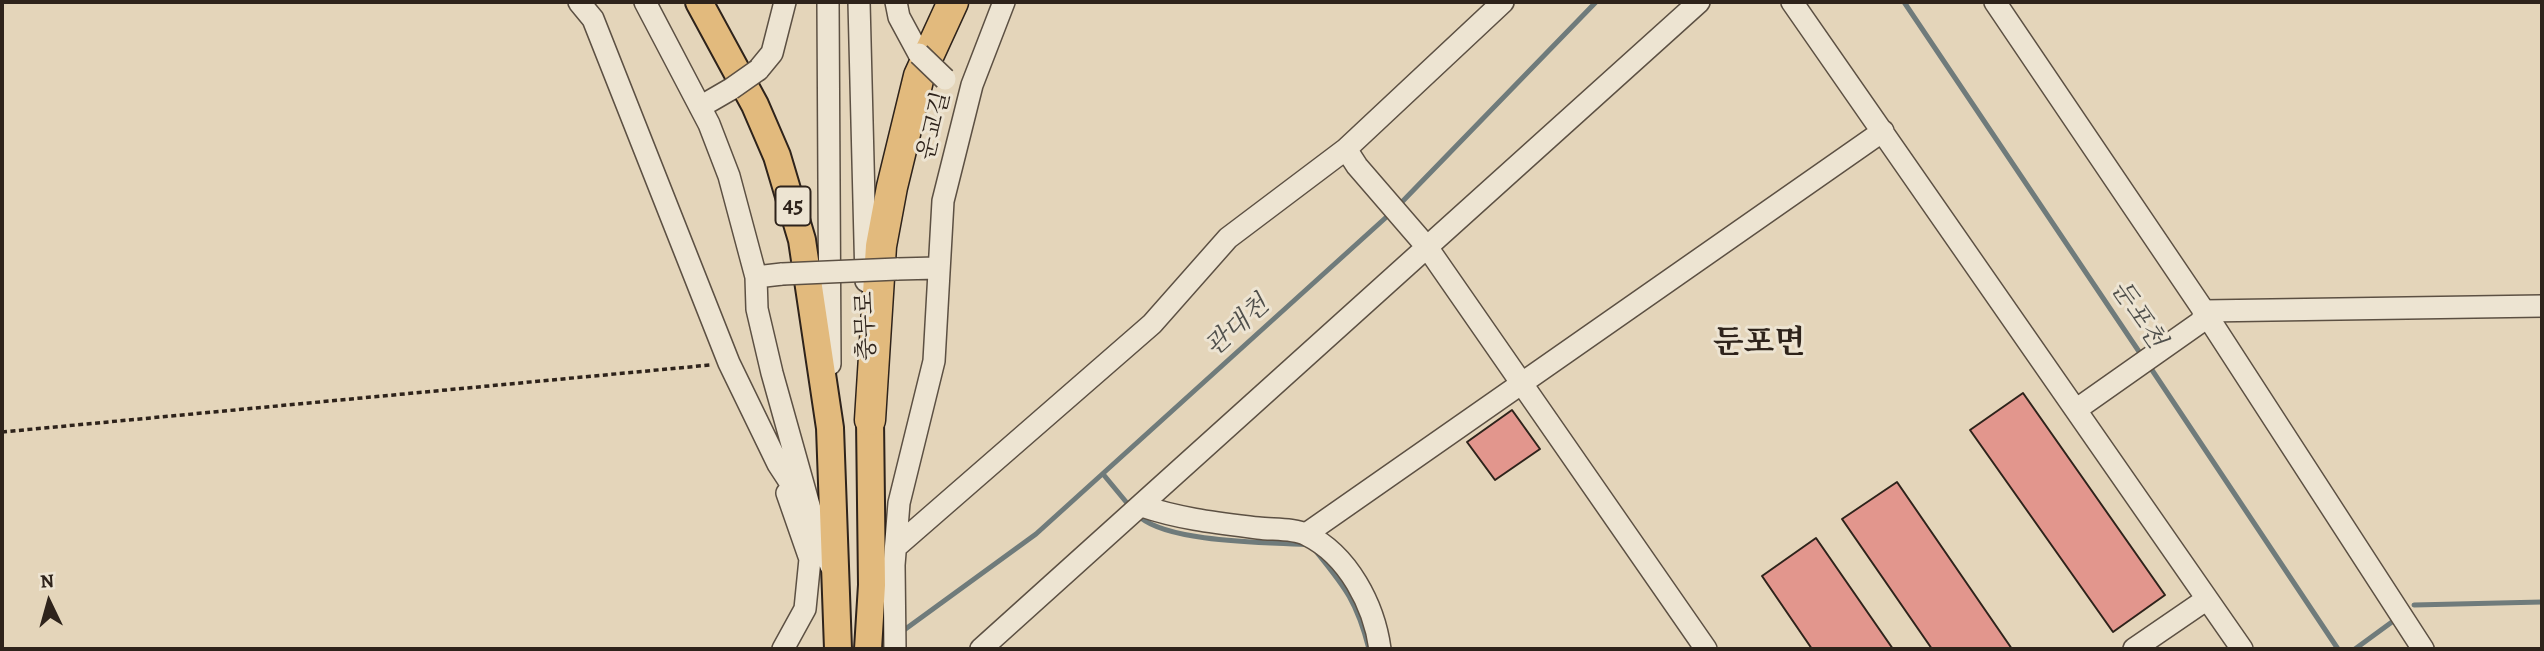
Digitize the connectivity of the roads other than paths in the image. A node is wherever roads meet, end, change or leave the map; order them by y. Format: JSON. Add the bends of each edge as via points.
{"nodes":[{"id":1,"x":579,"y":2,"type":"edge"},
{"id":2,"x":645,"y":2,"type":"edge"},
{"id":3,"x":785,"y":2,"type":"edge"},
{"id":4,"x":828,"y":2,"type":"edge"},
{"id":5,"x":859,"y":2,"type":"edge"},
{"id":6,"x":896,"y":2,"type":"edge"},
{"id":7,"x":953,"y":2,"type":"edge"},
{"id":8,"x":1004,"y":2,"type":"edge"},
{"id":9,"x":1503,"y":2,"type":"edge"},
{"id":10,"x":1699,"y":2,"type":"edge"},
{"id":11,"x":1792,"y":2,"type":"edge"},
{"id":12,"x":1995,"y":2,"type":"edge"},
{"id":13,"x":701,"y":5,"type":"edge"},
{"id":14,"x":972,"y":85,"type":"junction"},
{"id":15,"x":700,"y":107,"type":"junction"},
{"id":16,"x":1883,"y":131,"type":"junction"},
{"id":17,"x":1351,"y":157,"type":"junction"},
{"id":18,"x":1424,"y":243,"type":"junction"},
{"id":19,"x":937,"y":268,"type":"junction"},
{"id":20,"x":756,"y":277,"type":"junction"},
{"id":21,"x":2542,"y":306,"type":"edge"},
{"id":22,"x":2203,"y":316,"type":"junction"},
{"id":23,"x":1521,"y":381,"type":"junction"},
{"id":24,"x":2084,"y":404,"type":"junction"},
{"id":25,"x":870,"y":420,"type":"junction"},
{"id":26,"x":830,"y":428,"type":"junction"},
{"id":27,"x":778,"y":464,"type":"junction"},
{"id":28,"x":1142,"y":506,"type":"junction"},
{"id":29,"x":812,"y":516,"type":"junction"},
{"id":30,"x":1306,"y":534,"type":"junction"},
{"id":31,"x":895,"y":555,"type":"junction"},
{"id":32,"x":836,"y":580,"type":"junction"},
{"id":33,"x":2207,"y":599,"type":"junction"},
{"id":34,"x":783,"y":649,"type":"edge"},
{"id":35,"x":838,"y":649,"type":"edge"},
{"id":36,"x":869,"y":649,"type":"edge"},
{"id":37,"x":895,"y":649,"type":"edge"},
{"id":38,"x":981,"y":649,"type":"edge"},
{"id":39,"x":1380,"y":649,"type":"edge"},
{"id":40,"x":1706,"y":649,"type":"edge"},
{"id":41,"x":2134,"y":649,"type":"edge"},
{"id":42,"x":2242,"y":649,"type":"edge"},
{"id":43,"x":2423,"y":649,"type":"edge"}],
"edges":[{"from":1,"to":27,"type":"street","via":[[593,19],[729,363]]},
{"from":2,"to":15,"type":"street"},
{"from":3,"to":15,"type":"street","bridge":true,"via":[[772,53],[758,70]]},
{"from":4,"to":26,"type":"street","name":"충무로"},
{"from":5,"to":25,"type":"street","name":"충무로"},
{"from":6,"to":14,"type":"street","bridge":true,"via":[[919,54],[945,79]]},
{"from":7,"to":25,"type":"highway","via":[[919,76],[892,187],[881,246]]},
{"from":8,"to":14,"type":"street","name":"운교길"},
{"from":9,"to":17,"type":"street"},
{"from":10,"to":18,"type":"street"},
{"from":11,"to":16,"type":"street"},
{"from":12,"to":22,"type":"street"},
{"from":13,"to":26,"type":"main road","number":"45","via":[[755,105],[792,201]]},
{"from":14,"to":19,"type":"street","name":"운교길","via":[[943,201]]},
{"from":15,"to":20,"type":"street","via":[[729,176]]},
{"from":16,"to":23,"type":"street"},
{"from":16,"to":24,"type":"street"},
{"from":17,"to":18,"type":"street"},
{"from":17,"to":31,"type":"street","via":[[1228,239],[1152,324]]},
{"from":18,"to":23,"type":"street"},
{"from":18,"to":28,"type":"street"},
{"from":19,"to":20,"type":"street","bridge":true},
{"from":19,"to":31,"type":"street","name":"운교길","via":[[934,361],[898,503]]},
{"from":20,"to":29,"type":"street","via":[[757,309]]},
{"from":21,"to":22,"type":"street"},
{"from":22,"to":24,"type":"street"},
{"from":22,"to":43,"type":"street"},
{"from":23,"to":30,"type":"street"},
{"from":23,"to":40,"type":"street"},
{"from":24,"to":33,"type":"street"},
{"from":25,"to":36,"type":"main road","name":"충무로"},
{"from":26,"to":32,"type":"main road","name":"충무로","number":"45"},
{"from":27,"to":29,"type":"street"},
{"from":27,"to":34,"type":"street","via":[[810,559],[805,609]]},
{"from":28,"to":30,"type":"street","via":[[1176,517]]},
{"from":28,"to":38,"type":"street"},
{"from":29,"to":32,"type":"street"},
{"from":30,"to":39,"type":"street","via":[[1337,559],[1357,585],[1371,608]]},
{"from":31,"to":37,"type":"street","name":"운교길"},
{"from":32,"to":35,"type":"main road","name":"충무로","number":"45"},
{"from":33,"to":41,"type":"street"},
{"from":33,"to":42,"type":"street"}]}
